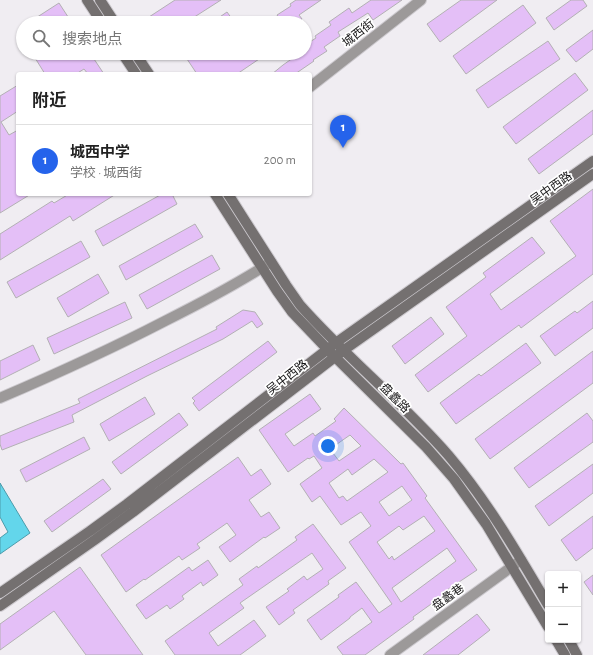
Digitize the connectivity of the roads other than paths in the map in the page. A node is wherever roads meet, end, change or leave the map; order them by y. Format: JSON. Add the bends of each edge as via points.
{"nodes":[{"id":1,"x":87,"y":0,"type":"edge"},
{"id":2,"x":100,"y":0,"type":"edge"},
{"id":3,"x":421,"y":0,"type":"edge"},
{"id":4,"x":97,"y":16,"type":"edge"},
{"id":5,"x":110,"y":16,"type":"edge"},
{"id":6,"x":127,"y":60,"type":"edge"},
{"id":7,"x":140,"y":60,"type":"edge"},
{"id":8,"x":135,"y":72,"type":"edge"},
{"id":9,"x":148,"y":72,"type":"edge"},
{"id":10,"x":312,"y":85,"type":"edge"},
{"id":11,"x":593,"y":161,"type":"edge"},
{"id":12,"x":593,"y":174,"type":"edge"},
{"id":13,"x":216,"y":196,"type":"edge"},
{"id":14,"x":229,"y":196,"type":"edge"},
{"id":15,"x":271,"y":262,"type":"junction"},
{"id":16,"x":262,"y":268,"type":"junction"},
{"id":17,"x":340,"y":346,"type":"junction"},
{"id":18,"x":331,"y":353,"type":"junction"},
{"id":19,"x":0,"y":398,"type":"edge"},
{"id":20,"x":521,"y":560,"type":"junction"},
{"id":21,"x":512,"y":566,"type":"junction"},
{"id":22,"x":0,"y":593,"type":"edge"},
{"id":23,"x":545,"y":600,"type":"edge"},
{"id":24,"x":0,"y":606,"type":"edge"},
{"id":25,"x":545,"y":622,"type":"edge"},
{"id":26,"x":558,"y":643,"type":"edge"},
{"id":27,"x":570,"y":643,"type":"edge"},
{"id":28,"x":390,"y":655,"type":"edge"},
{"id":29,"x":564,"y":655,"type":"edge"},
{"id":30,"x":577,"y":655,"type":"edge"}],
"edges":[{"from":1,"to":4,"type":"main road"},
{"from":2,"to":5,"type":"main road"},
{"from":3,"to":10,"type":"street","name":"城西街"},
{"from":6,"to":8,"type":"main road"},
{"from":7,"to":9,"type":"main road"},
{"from":11,"to":17,"type":"main road","name":"吴中西路"},
{"from":12,"to":17,"type":"main road","name":"吴中西路"},
{"from":13,"to":16,"type":"main road","name":"盘蠡路"},
{"from":14,"to":15,"type":"main road","name":"盘蠡路"},
{"from":15,"to":16,"type":"street"},
{"from":15,"to":17,"type":"main road","name":"盘蠡路","via":[[297,300]]},
{"from":16,"to":18,"type":"main road","name":"盘蠡路","via":[[288,307]]},
{"from":16,"to":19,"type":"street","via":[[201,303],[122,343]]},
{"from":17,"to":18,"type":"main road","name":"吴中西路"},
{"from":17,"to":20,"type":"main road","name":"盘蠡路","via":[[429,434],[462,472]]},
{"from":18,"to":21,"type":"main road","name":"盘蠡路","via":[[445,469],[483,520]]},
{"from":18,"to":22,"type":"main road","name":"吴中西路","via":[[121,508]]},
{"from":18,"to":24,"type":"main road","name":"吴中西路","via":[[102,535]]},
{"from":20,"to":21,"type":"street","name":"盘蠡巷"},
{"from":20,"to":23,"type":"main road","name":"盘蠡路"},
{"from":21,"to":25,"type":"main road","name":"盘蠡路"},
{"from":21,"to":28,"type":"street","name":"盘蠡巷"},
{"from":26,"to":29,"type":"main road"},
{"from":27,"to":30,"type":"main road"}]}
